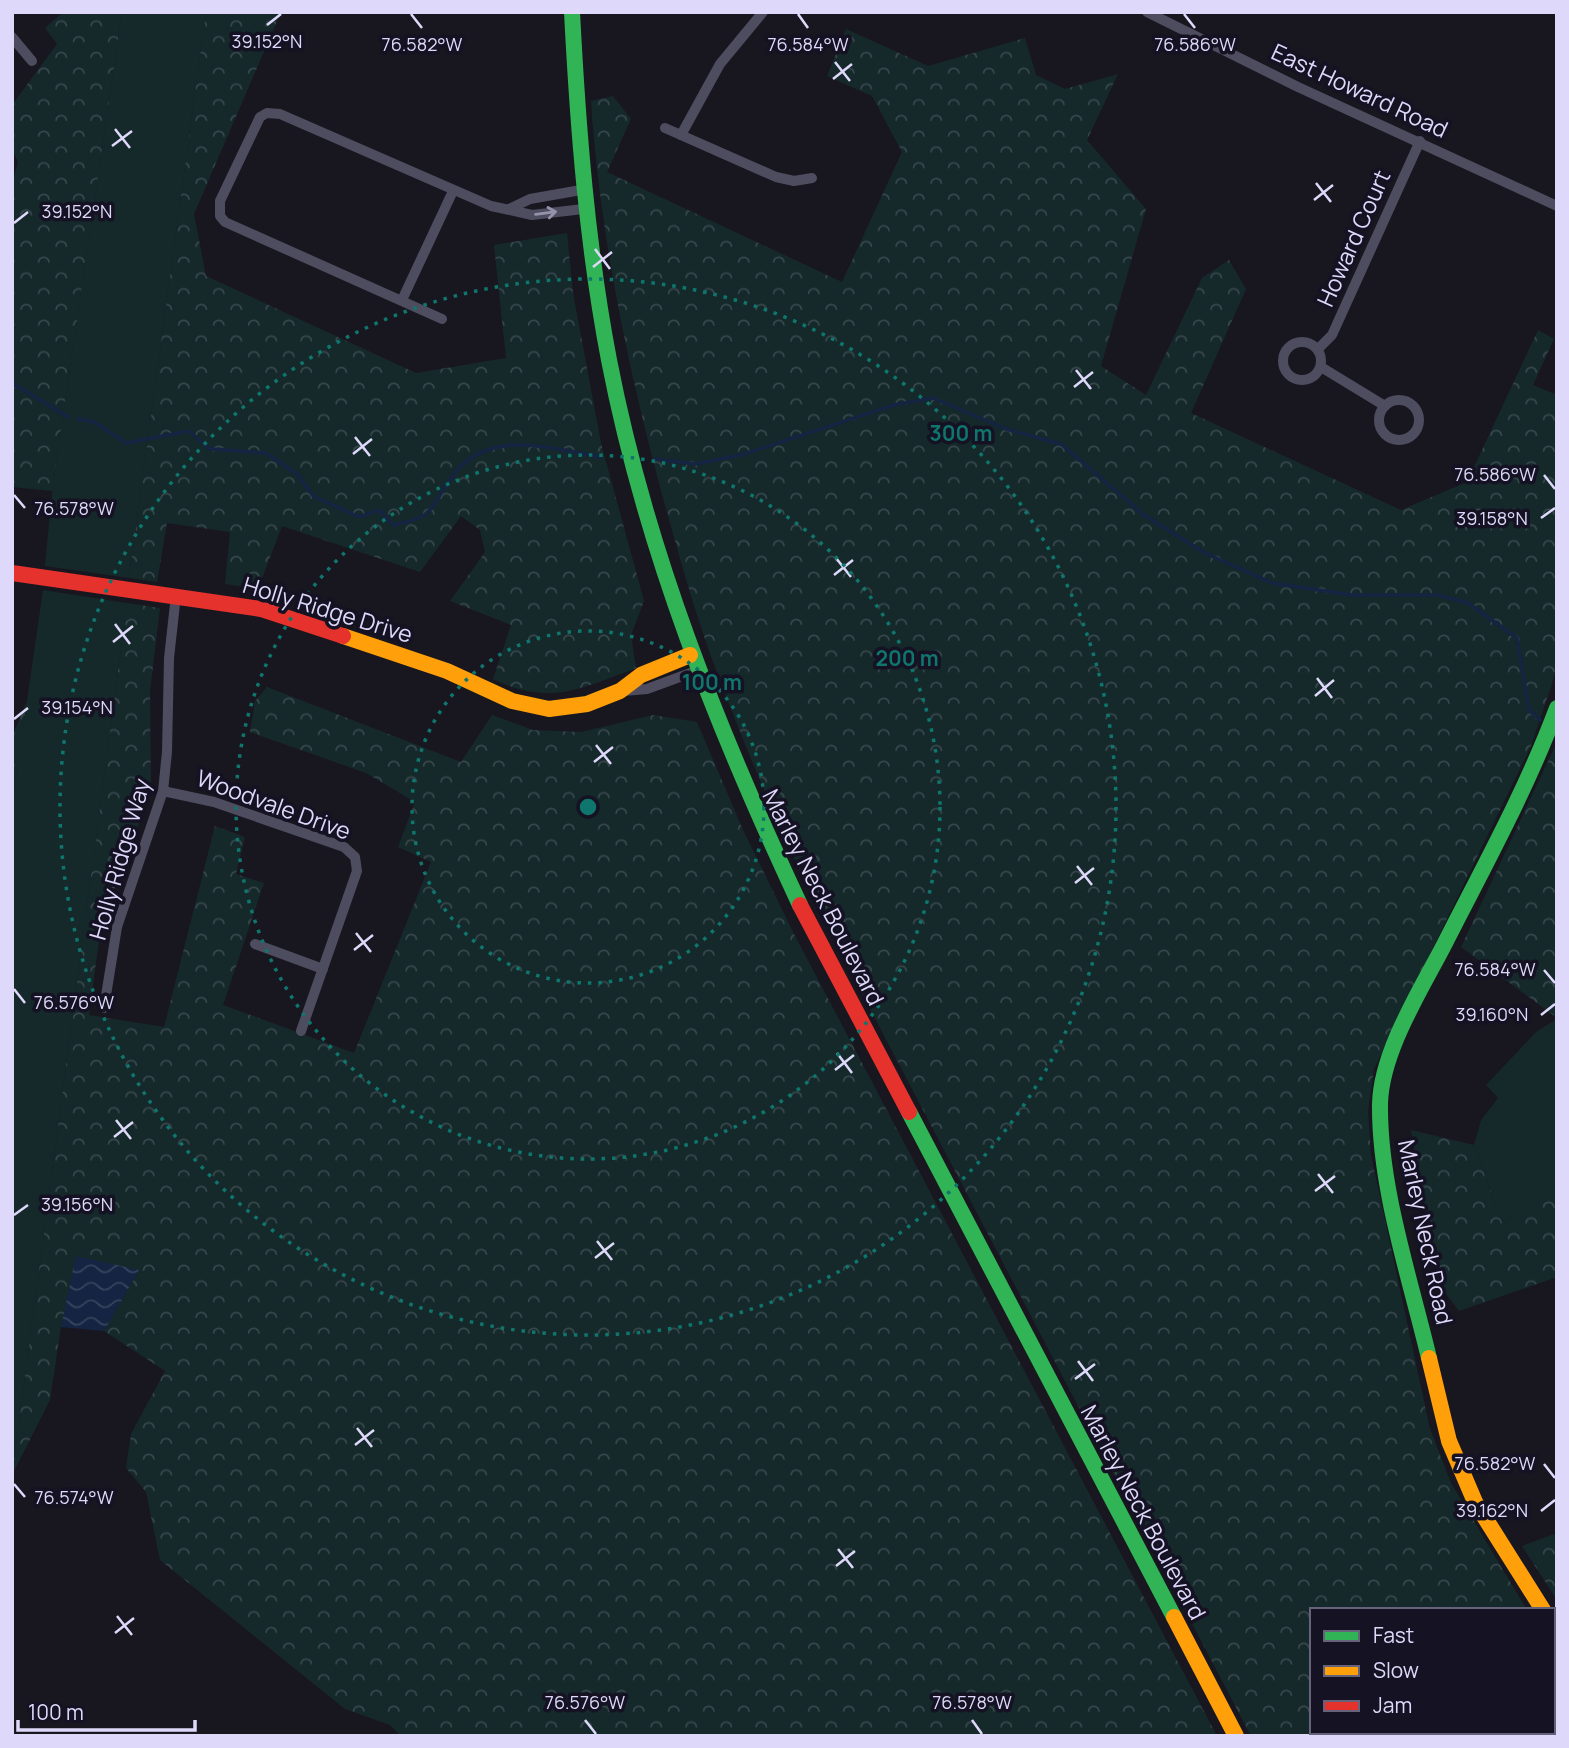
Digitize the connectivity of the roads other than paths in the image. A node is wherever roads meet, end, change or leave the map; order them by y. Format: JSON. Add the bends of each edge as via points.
{"nodes":[{"id":1,"x":572,"y":12,"type":"edge"},
{"id":2,"x":763,"y":12,"type":"edge"},
{"id":3,"x":1147,"y":12,"type":"edge"},
{"id":4,"x":12,"y":37,"type":"edge"},
{"id":5,"x":32,"y":61,"type":"dead end"},
{"id":6,"x":664,"y":128,"type":"dead end"},
{"id":7,"x":681,"y":135,"type":"junction"},
{"id":8,"x":1420,"y":141,"type":"junction"},
{"id":9,"x":812,"y":178,"type":"dead end"},
{"id":10,"x":581,"y":190,"type":"junction"},
{"id":11,"x":453,"y":191,"type":"junction"},
{"id":12,"x":1557,"y":206,"type":"edge"},
{"id":13,"x":509,"y":209,"type":"junction"},
{"id":14,"x":583,"y":209,"type":"junction"},
{"id":15,"x":402,"y":300,"type":"junction"},
{"id":16,"x":442,"y":319,"type":"dead end"},
{"id":17,"x":1318,"y":349,"type":"junction"},
{"id":18,"x":1321,"y":367,"type":"junction"},
{"id":19,"x":1385,"y":407,"type":"dead end"},
{"id":20,"x":12,"y":573,"type":"edge"},
{"id":21,"x":176,"y":595,"type":"junction"},
{"id":22,"x":690,"y":655,"type":"junction"},
{"id":23,"x":696,"y":671,"type":"junction"},
{"id":24,"x":620,"y":691,"type":"junction"},
{"id":25,"x":1557,"y":708,"type":"edge"},
{"id":26,"x":163,"y":791,"type":"junction"},
{"id":27,"x":255,"y":944,"type":"dead end"},
{"id":28,"x":323,"y":968,"type":"junction"},
{"id":29,"x":104,"y":1008,"type":"dead end"},
{"id":30,"x":302,"y":1031,"type":"dead end"},
{"id":31,"x":1542,"y":1608,"type":"edge"},
{"id":32,"x":1236,"y":1736,"type":"edge"}],
"edges":[{"from":1,"to":10,"type":"main road","name":"Marley Neck Boulevard"},
{"from":2,"to":7,"type":"street","via":[[720,64]]},
{"from":3,"to":8,"type":"street","name":"East Howard Road"},
{"from":4,"to":5,"type":"street"},
{"from":6,"to":7,"type":"street"},
{"from":7,"to":9,"type":"street","via":[[776,177],[793,181]]},
{"from":8,"to":12,"type":"street","name":"East Howard Road"},
{"from":8,"to":17,"type":"street","name":"Howard Court","via":[[1332,335]]},
{"from":10,"to":13,"type":"street","via":[[530,199]]},
{"from":10,"to":14,"type":"main road","name":"Marley Neck Boulevard"},
{"from":11,"to":13,"type":"street"},
{"from":11,"to":15,"type":"street"},
{"from":11,"to":15,"type":"street","via":[[280,114],[267,113],[255,123],[220,201],[220,216]]},
{"from":13,"to":14,"type":"street","one_way":true,"via":[[532,215]]},
{"from":14,"to":22,"type":"main road","name":"Marley Neck Boulevard","via":[[608,361],[640,499]]},
{"from":15,"to":16,"type":"street"},
{"from":17,"to":18,"type":"street"},
{"from":17,"to":18,"type":"street","via":[[1301,341],[1292,344],[1285,351],[1284,369],[1290,377],[1308,380]]},
{"from":18,"to":19,"type":"street"},
{"from":20,"to":21,"type":"main road","name":"Holly Ridge Drive"},
{"from":21,"to":24,"type":"main road","name":"Holly Ridge Drive","via":[[293,617],[447,671],[530,706],[568,708]]},
{"from":21,"to":26,"type":"street","name":"Holly Ridge Way"},
{"from":22,"to":23,"type":"main road","name":"Marley Neck Boulevard"},
{"from":22,"to":24,"type":"main road","name":"Holly Ridge Drive","via":[[641,675]]},
{"from":23,"to":24,"type":"street","name":"Holly Ridge Drive","via":[[647,689]]},
{"from":23,"to":32,"type":"main road","name":"Marley Neck Boulevard","via":[[744,790],[801,906]]},
{"from":25,"to":31,"type":"main road","name":"Marley Neck Road","via":[[1534,769],[1409,1015],[1384,1077],[1380,1104],[1389,1191],[1449,1441],[1475,1502]]},
{"from":26,"to":28,"type":"street","name":"Woodvale Drive","via":[[214,802],[351,851],[357,872]]},
{"from":26,"to":29,"type":"street","name":"Holly Ridge Way","via":[[117,927]]},
{"from":27,"to":28,"type":"street"},
{"from":28,"to":30,"type":"street","name":"Woodvale Drive"}]}
